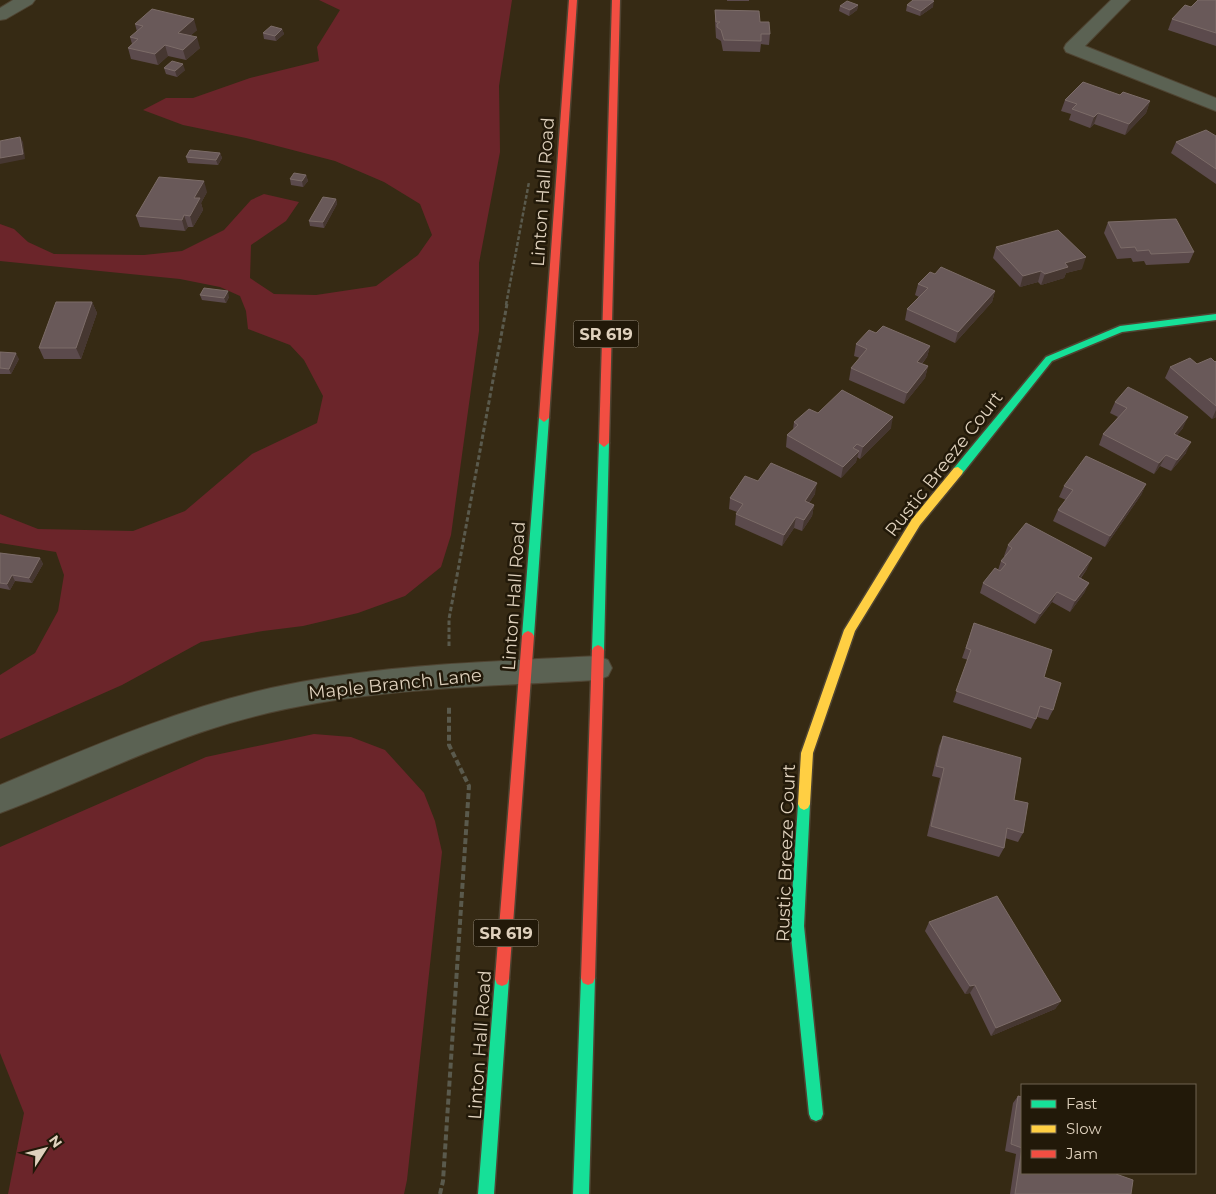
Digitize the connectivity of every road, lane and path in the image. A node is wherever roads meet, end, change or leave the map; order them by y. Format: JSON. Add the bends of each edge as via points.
{"nodes":[{"id":1,"x":26,"y":0,"type":"edge"},
{"id":2,"x":573,"y":0,"type":"edge"},
{"id":3,"x":616,"y":0,"type":"edge"},
{"id":4,"x":1121,"y":0,"type":"edge"},
{"id":5,"x":0,"y":16,"type":"edge"},
{"id":6,"x":1216,"y":105,"type":"edge"},
{"id":7,"x":530,"y":177,"type":"dead end"},
{"id":8,"x":1216,"y":317,"type":"edge"},
{"id":9,"x":449,"y":618,"type":"dead end"},
{"id":10,"x":598,"y":668,"type":"junction"},
{"id":11,"x":526,"y":672,"type":"junction"},
{"id":12,"x":449,"y":745,"type":"dead end"},
{"id":13,"x":0,"y":799,"type":"edge"},
{"id":14,"x":816,"y":1114,"type":"dead end"},
{"id":15,"x":440,"y":1194,"type":"edge"},
{"id":16,"x":486,"y":1194,"type":"edge"},
{"id":17,"x":581,"y":1194,"type":"edge"}],
"edges":[{"from":1,"to":5,"type":"street"},
{"from":2,"to":11,"type":"main road","name":"Linton Hall Road","number":"SR 619"},
{"from":3,"to":10,"type":"main road","number":"SR 619"},
{"from":4,"to":6,"type":"street","via":[[1073,48]]},
{"from":7,"to":9,"type":"path"},
{"from":8,"to":14,"type":"main road","name":"Rustic Breeze Court","via":[[1120,328],[1049,359],[916,522],[850,630],[808,753],[797,926]]},
{"from":10,"to":11,"type":"street","name":"Maple Branch Lane"},
{"from":10,"to":17,"type":"main road","number":"SR 619"},
{"from":11,"to":13,"type":"street","name":"Maple Branch Lane","via":[[370,684],[311,692],[227,711],[138,741]]},
{"from":11,"to":16,"type":"main road","name":"Linton Hall Road","number":"SR 619"},
{"from":12,"to":15,"type":"path","via":[[469,786]]}]}
